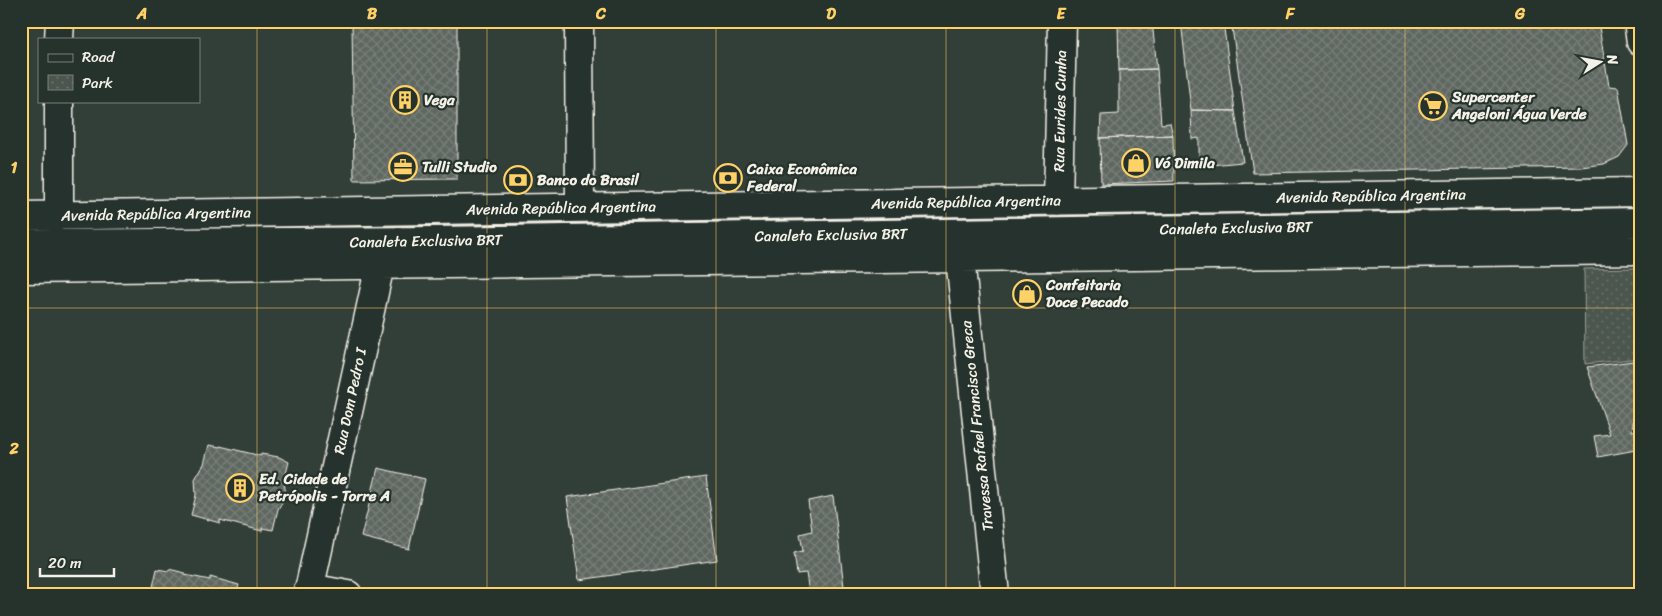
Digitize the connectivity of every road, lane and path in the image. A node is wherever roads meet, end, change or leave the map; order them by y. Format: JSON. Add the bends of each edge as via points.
{"nodes":[{"id":1,"x":60,"y":21,"type":"edge"},
{"id":2,"x":579,"y":21,"type":"edge"},
{"id":3,"x":1062,"y":21,"type":"edge"},
{"id":4,"x":1638,"y":21,"type":"edge"},
{"id":5,"x":60,"y":38,"type":"edge"},
{"id":6,"x":1641,"y":42,"type":"edge"},
{"id":7,"x":59,"y":102,"type":"edge"},
{"id":8,"x":1641,"y":192,"type":"edge"},
{"id":9,"x":1058,"y":201,"type":"junction"},
{"id":10,"x":580,"y":207,"type":"junction"},
{"id":11,"x":21,"y":216,"type":"edge"},
{"id":12,"x":58,"y":216,"type":"junction"},
{"id":13,"x":1641,"y":222,"type":"edge"},
{"id":14,"x":21,"y":244,"type":"edge"},
{"id":15,"x":1641,"y":250,"type":"edge"},
{"id":16,"x":960,"y":258,"type":"junction"},
{"id":17,"x":380,"y":265,"type":"junction"},
{"id":18,"x":21,"y":269,"type":"edge"},
{"id":19,"x":308,"y":591,"type":"edge"},
{"id":20,"x":348,"y":595,"type":"edge"},
{"id":21,"x":994,"y":595,"type":"edge"}],
"edges":[{"from":1,"to":5,"type":"street"},
{"from":2,"to":10,"type":"street"},
{"from":3,"to":9,"type":"street","name":"Rua Eurides Cunha"},
{"from":4,"to":6,"type":"street"},
{"from":7,"to":12,"type":"street"},
{"from":8,"to":9,"type":"street","name":"Avenida República Argentina"},
{"from":9,"to":10,"type":"street","name":"Avenida República Argentina"},
{"from":10,"to":12,"type":"street","name":"Avenida República Argentina"},
{"from":11,"to":12,"type":"street","name":"Avenida República Argentina"},
{"from":13,"to":14,"type":"street","name":"Canaleta Exclusiva BRT","via":[[436,241]]},
{"from":15,"to":16,"type":"street"},
{"from":16,"to":17,"type":"street"},
{"from":16,"to":21,"type":"street","name":"Travessa Rafael Francisco Greca"},
{"from":17,"to":18,"type":"street"},
{"from":17,"to":19,"type":"street","name":"Rua Dom Pedro I"},
{"from":19,"to":20,"type":"street"}]}
